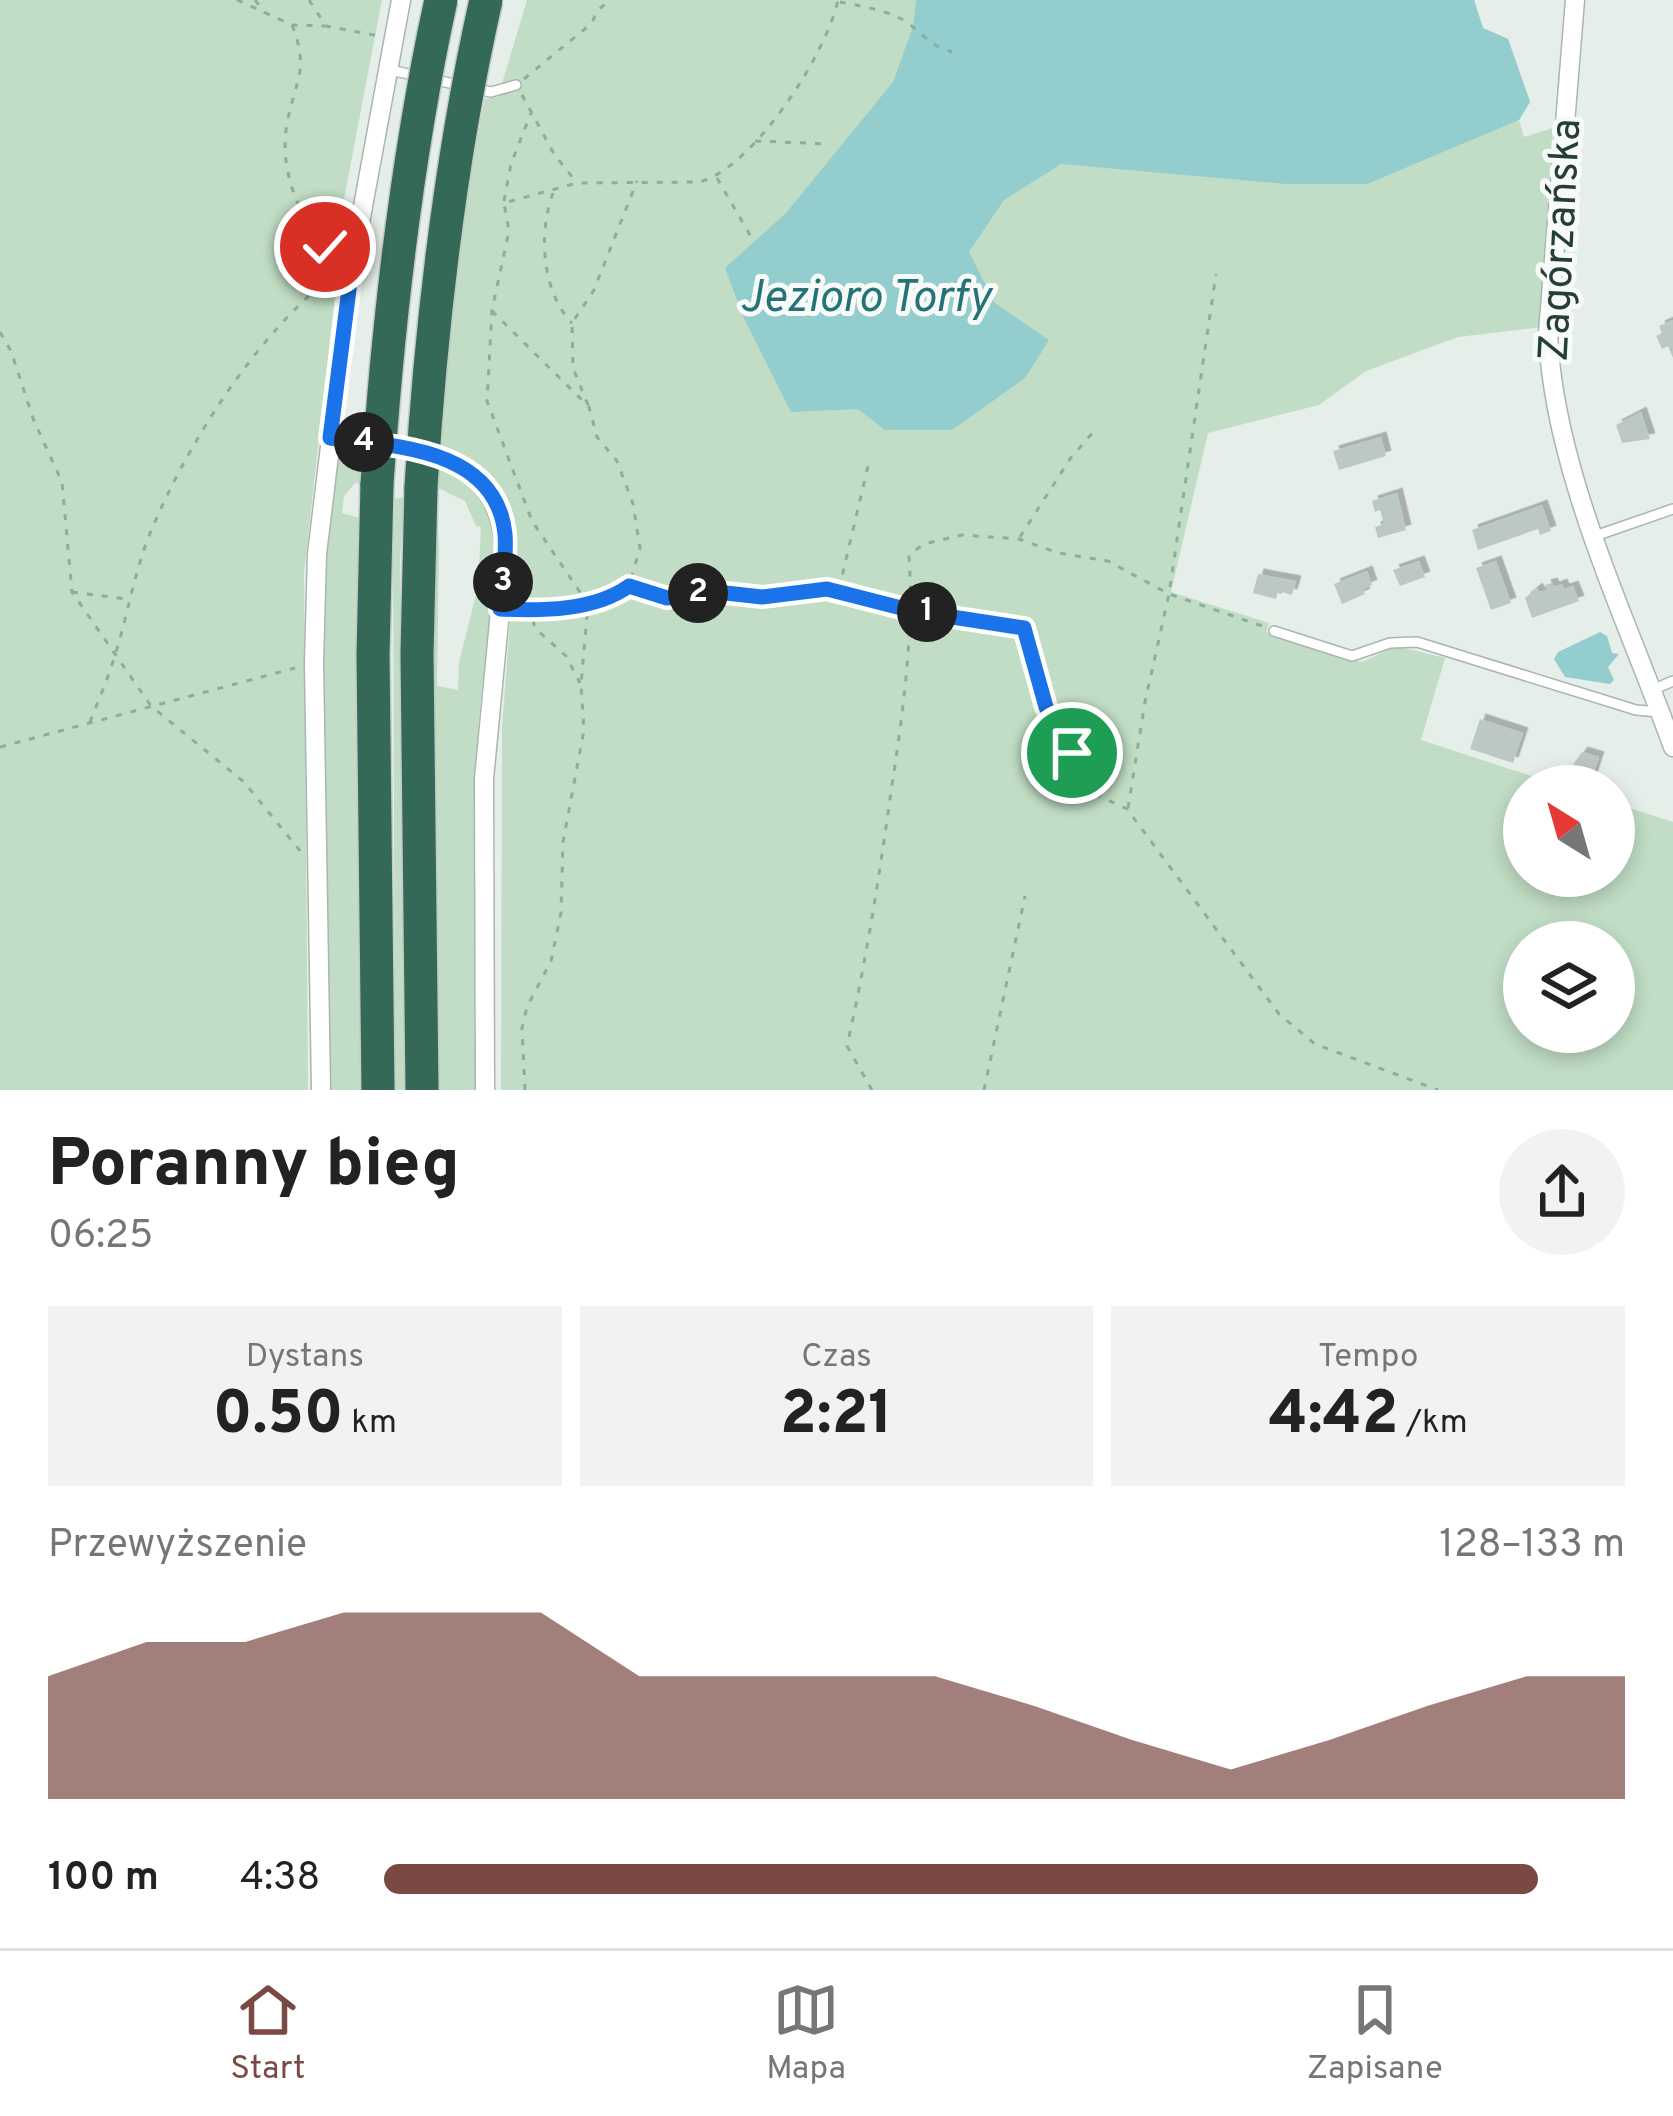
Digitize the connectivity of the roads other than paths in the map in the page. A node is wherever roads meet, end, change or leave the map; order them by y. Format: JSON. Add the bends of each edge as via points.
{"nodes":[{"id":1,"x":401,"y":0,"type":"edge"},
{"id":2,"x":441,"y":0,"type":"edge"},
{"id":3,"x":487,"y":0,"type":"edge"},
{"id":4,"x":1575,"y":0,"type":"edge"},
{"id":5,"x":385,"y":69,"type":"junction"},
{"id":6,"x":516,"y":86,"type":"road end"},
{"id":7,"x":330,"y":438,"type":"junction"},
{"id":8,"x":1673,"y":509,"type":"edge"},
{"id":9,"x":1595,"y":536,"type":"junction"},
{"id":10,"x":500,"y":609,"type":"junction"},
{"id":11,"x":530,"y":610,"type":"road end"},
{"id":12,"x":1274,"y":631,"type":"road end"},
{"id":13,"x":1673,"y":681,"type":"edge"},
{"id":14,"x":1652,"y":690,"type":"junction"},
{"id":15,"x":1660,"y":712,"type":"junction"},
{"id":16,"x":1673,"y":748,"type":"edge"},
{"id":17,"x":321,"y":1090,"type":"edge"},
{"id":18,"x":378,"y":1090,"type":"edge"},
{"id":19,"x":422,"y":1090,"type":"edge"},
{"id":20,"x":485,"y":1090,"type":"edge"}],
"edges":[{"from":1,"to":5,"type":"street"},
{"from":2,"to":18,"type":"highway","bridge":true,"via":[[404,199],[377,484]]},
{"from":3,"to":19,"type":"highway","bridge":true,"via":[[440,268],[421,487]]},
{"from":4,"to":9,"type":"street","name":"Zagórzańska","via":[[1548,333],[1550,382]]},
{"from":5,"to":6,"type":"lane","via":[[491,92]]},
{"from":5,"to":7,"type":"street"},
{"from":7,"to":10,"type":"street","via":[[427,452],[480,481],[504,529]]},
{"from":7,"to":17,"type":"street","via":[[314,663]]},
{"from":8,"to":9,"type":"lane"},
{"from":9,"to":14,"type":"street","name":"Zagórzańska"},
{"from":10,"to":11,"type":"lane"},
{"from":10,"to":20,"type":"street","via":[[484,779]]},
{"from":12,"to":15,"type":"lane","via":[[1352,656],[1417,642]]},
{"from":13,"to":14,"type":"lane"},
{"from":14,"to":15,"type":"street","name":"Zagórzańska"},
{"from":15,"to":16,"type":"street","name":"Zagórzańska"}]}
